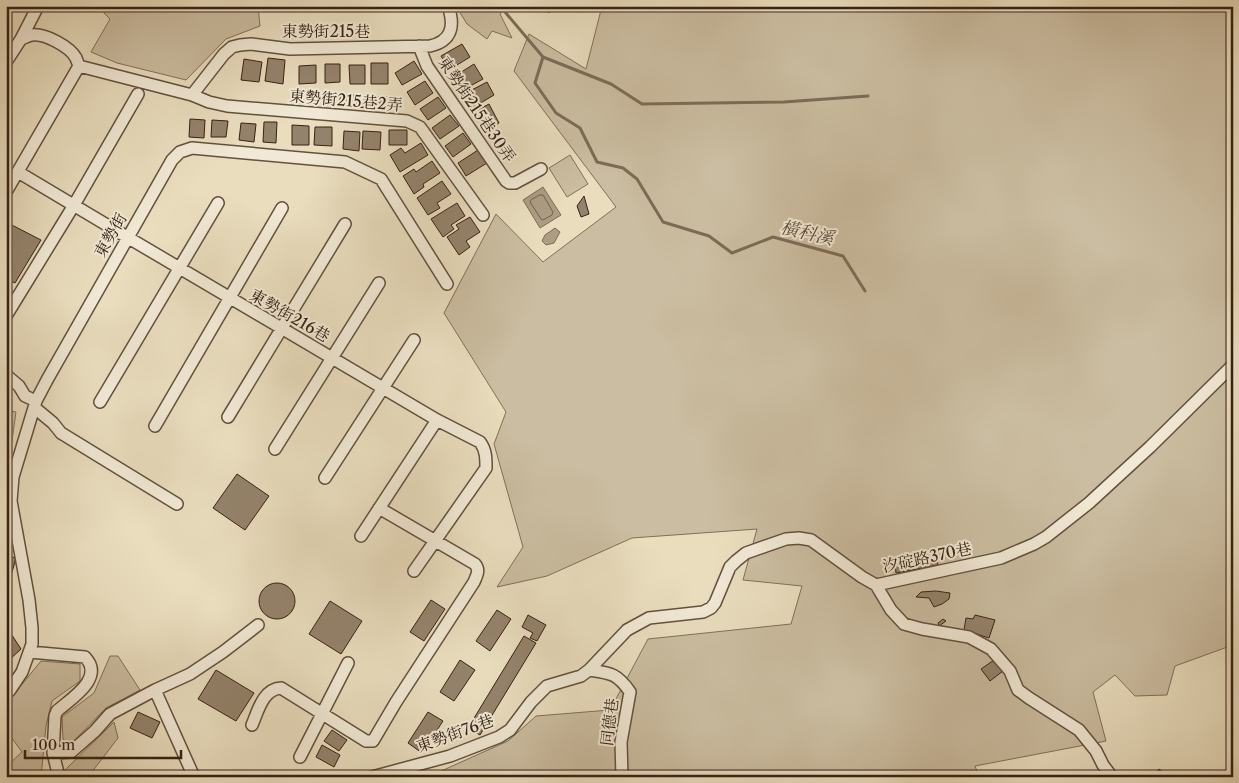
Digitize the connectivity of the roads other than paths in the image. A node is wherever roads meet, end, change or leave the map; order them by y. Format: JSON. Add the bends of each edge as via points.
{"nodes":[{"id":1,"x":38,"y":6,"type":"edge"},
{"id":2,"x":448,"y":6,"type":"edge"},
{"id":3,"x":21,"y":39,"type":"junction"},
{"id":4,"x":419,"y":46,"type":"junction"},
{"id":5,"x":6,"y":62,"type":"edge"},
{"id":6,"x":79,"y":66,"type":"junction"},
{"id":7,"x":138,"y":94,"type":"dead end"},
{"id":8,"x":192,"y":95,"type":"junction"},
{"id":9,"x":541,"y":169,"type":"dead end"},
{"id":10,"x":18,"y":172,"type":"junction"},
{"id":11,"x":6,"y":192,"type":"edge"},
{"id":12,"x":218,"y":203,"type":"dead end"},
{"id":13,"x":74,"y":205,"type":"junction"},
{"id":14,"x":282,"y":208,"type":"dead end"},
{"id":15,"x":483,"y":215,"type":"dead end"},
{"id":16,"x":345,"y":224,"type":"dead end"},
{"id":17,"x":126,"y":237,"type":"junction"},
{"id":18,"x":179,"y":268,"type":"junction"},
{"id":19,"x":379,"y":284,"type":"dead end"},
{"id":20,"x":447,"y":284,"type":"dead end"},
{"id":21,"x":229,"y":298,"type":"junction"},
{"id":22,"x":6,"y":316,"type":"edge"},
{"id":23,"x":282,"y":329,"type":"junction"},
{"id":24,"x":414,"y":340,"type":"dead end"},
{"id":25,"x":332,"y":358,"type":"junction"},
{"id":26,"x":1233,"y":366,"type":"edge"},
{"id":27,"x":6,"y":375,"type":"edge"},
{"id":28,"x":383,"y":388,"type":"junction"},
{"id":29,"x":100,"y":402,"type":"dead end"},
{"id":30,"x":35,"y":405,"type":"junction"},
{"id":31,"x":228,"y":417,"type":"dead end"},
{"id":32,"x":437,"y":420,"type":"junction"},
{"id":33,"x":155,"y":426,"type":"dead end"},
{"id":34,"x":275,"y":449,"type":"dead end"},
{"id":35,"x":325,"y":478,"type":"dead end"},
{"id":36,"x":178,"y":504,"type":"dead end"},
{"id":37,"x":379,"y":508,"type":"junction"},
{"id":38,"x":361,"y":536,"type":"dead end"},
{"id":39,"x":435,"y":540,"type":"junction"},
{"id":40,"x":414,"y":571,"type":"dead end"},
{"id":41,"x":876,"y":585,"type":"junction"},
{"id":42,"x":258,"y":625,"type":"dead end"},
{"id":43,"x":30,"y":652,"type":"junction"},
{"id":44,"x":348,"y":663,"type":"dead end"},
{"id":45,"x":589,"y":670,"type":"junction"},
{"id":46,"x":155,"y":690,"type":"junction"},
{"id":47,"x":6,"y":694,"type":"edge"},
{"id":48,"x":322,"y":713,"type":"junction"},
{"id":49,"x":252,"y":725,"type":"dead end"},
{"id":50,"x":53,"y":753,"type":"junction"},
{"id":51,"x":300,"y":757,"type":"dead end"},
{"id":52,"x":59,"y":777,"type":"edge"},
{"id":53,"x":194,"y":777,"type":"edge"},
{"id":54,"x":372,"y":777,"type":"edge"},
{"id":55,"x":622,"y":777,"type":"edge"},
{"id":56,"x":1112,"y":777,"type":"edge"}],
"edges":[{"from":1,"to":3,"type":"street"},
{"from":2,"to":4,"type":"street","name":"東勢街215巷","via":[[452,20],[449,36],[439,44]]},
{"from":3,"to":5,"type":"street"},
{"from":3,"to":6,"type":"street","via":[[32,35],[52,39],[72,53]]},
{"from":4,"to":8,"type":"street","name":"東勢街215巷","via":[[290,49],[240,45],[224,54]]},
{"from":4,"to":9,"type":"street","name":"東勢街215巷30弄","via":[[427,66],[506,181],[515,183]]},
{"from":6,"to":8,"type":"street","name":"東勢街215巷2弄"},
{"from":6,"to":10,"type":"street"},
{"from":7,"to":13,"type":"street"},
{"from":8,"to":15,"type":"street","name":"東勢街215巷2弄","via":[[227,106],[407,121],[420,127]]},
{"from":10,"to":11,"type":"street"},
{"from":10,"to":13,"type":"street"},
{"from":12,"to":18,"type":"street"},
{"from":13,"to":17,"type":"street"},
{"from":13,"to":22,"type":"street"},
{"from":14,"to":21,"type":"street"},
{"from":16,"to":23,"type":"street"},
{"from":17,"to":18,"type":"street","name":"東勢街216巷"},
{"from":17,"to":20,"type":"street","name":"東勢街","via":[[180,152],[192,148],[345,162],[381,179]]},
{"from":17,"to":30,"type":"street","name":"東勢街"},
{"from":18,"to":21,"type":"street","name":"東勢街216巷"},
{"from":18,"to":29,"type":"street"},
{"from":19,"to":25,"type":"street"},
{"from":21,"to":23,"type":"street","name":"東勢街216巷"},
{"from":21,"to":33,"type":"street"},
{"from":23,"to":25,"type":"street","name":"東勢街216巷"},
{"from":23,"to":31,"type":"street"},
{"from":24,"to":28,"type":"street"},
{"from":25,"to":28,"type":"street","name":"東勢街216巷"},
{"from":25,"to":34,"type":"street"},
{"from":26,"to":41,"type":"street","name":"汐碇路370巷","via":[[1089,503],[1046,537],[1001,558]]},
{"from":27,"to":30,"type":"street"},
{"from":28,"to":32,"type":"street","name":"東勢街216巷"},
{"from":28,"to":35,"type":"street"},
{"from":30,"to":36,"type":"street","via":[[61,434]]},
{"from":30,"to":43,"type":"street","name":"東勢街","via":[[13,477],[11,501],[29,600]]},
{"from":32,"to":37,"type":"street"},
{"from":32,"to":39,"type":"street","name":"東勢街216巷","via":[[480,442],[486,453],[486,468]]},
{"from":37,"to":38,"type":"street"},
{"from":37,"to":39,"type":"street"},
{"from":39,"to":40,"type":"street","name":"東勢街216巷"},
{"from":39,"to":48,"type":"street","via":[[475,564],[478,571],[375,740],[366,741]]},
{"from":41,"to":45,"type":"street","name":"東勢街76巷","via":[[811,540],[786,540],[746,553],[736,561],[711,608],[702,612],[649,618],[627,630]]},
{"from":41,"to":56,"type":"street","name":"汐碇路370巷","via":[[904,624],[969,637],[991,649],[1010,671],[1018,690],[1078,730]]},
{"from":42,"to":46,"type":"street","via":[[190,674]]},
{"from":43,"to":47,"type":"street","name":"東勢街","via":[[22,672]]},
{"from":43,"to":50,"type":"street","via":[[85,657],[92,672],[88,684],[57,711]]},
{"from":44,"to":48,"type":"street"},
{"from":45,"to":54,"type":"street","name":"東勢街76巷","via":[[581,676],[547,686],[510,730],[500,737],[450,756]]},
{"from":45,"to":55,"type":"street","name":"同德巷","via":[[608,672],[622,680],[630,692],[621,742]]},
{"from":46,"to":50,"type":"street","via":[[110,714],[71,752]]},
{"from":46,"to":53,"type":"street"},
{"from":48,"to":49,"type":"street","via":[[281,688],[275,688],[266,695]]},
{"from":48,"to":51,"type":"street"},
{"from":50,"to":52,"type":"street"}]}
